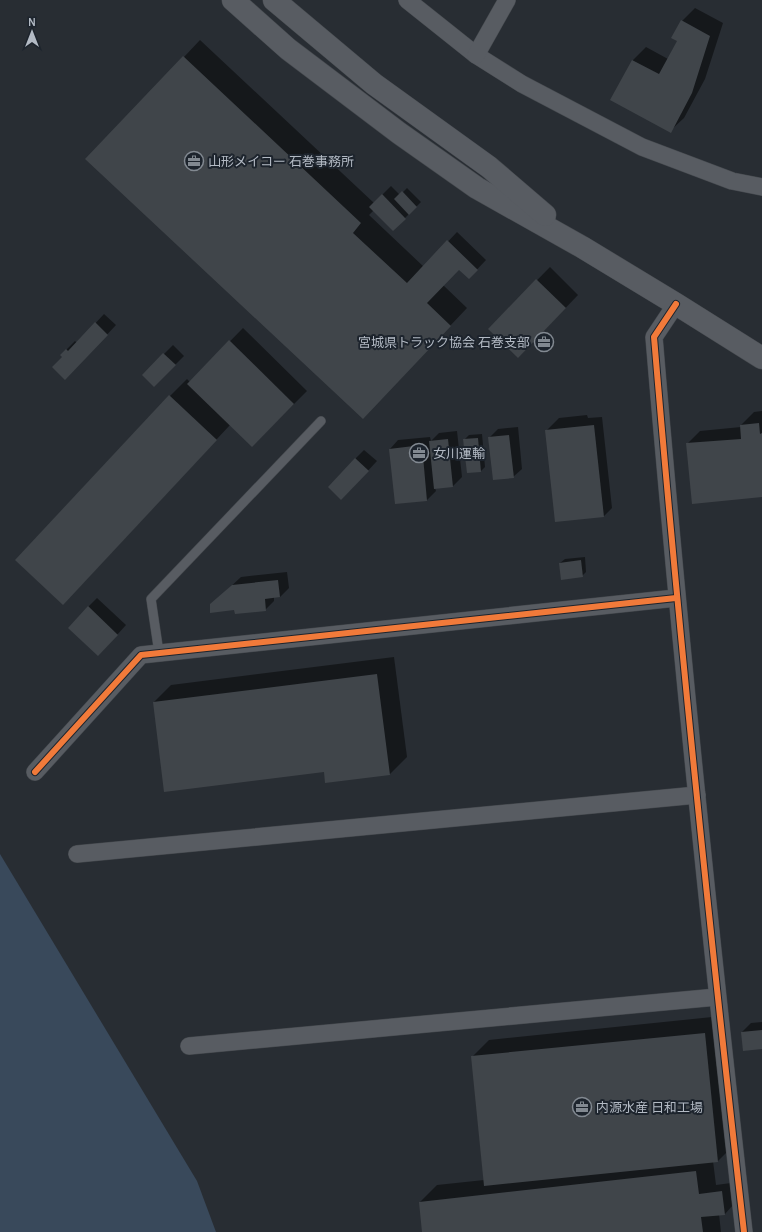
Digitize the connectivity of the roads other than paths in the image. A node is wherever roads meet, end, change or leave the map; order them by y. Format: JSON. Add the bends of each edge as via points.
{"nodes":[{"id":1,"x":233,"y":0,"type":"edge"},
{"id":2,"x":274,"y":0,"type":"edge"},
{"id":3,"x":407,"y":0,"type":"edge"},
{"id":4,"x":507,"y":0,"type":"edge"},
{"id":5,"x":476,"y":55,"type":"junction"},
{"id":6,"x":762,"y":187,"type":"edge"},
{"id":7,"x":582,"y":247,"type":"junction"},
{"id":8,"x":676,"y":304,"type":"junction"},
{"id":9,"x":762,"y":358,"type":"edge"},
{"id":10,"x":322,"y":421,"type":"dead end"},
{"id":11,"x":676,"y":598,"type":"junction"},
{"id":12,"x":159,"y":653,"type":"junction"},
{"id":13,"x":35,"y":772,"type":"dead end"},
{"id":14,"x":697,"y":795,"type":"junction"},
{"id":15,"x":77,"y":854,"type":"dead end"},
{"id":16,"x":717,"y":996,"type":"junction"},
{"id":17,"x":189,"y":1046,"type":"dead end"},
{"id":18,"x":744,"y":1232,"type":"edge"}],
"edges":[{"from":1,"to":7,"type":"street","via":[[288,49],[412,142],[477,188]]},
{"from":2,"to":7,"type":"street","via":[[374,84],[489,167]]},
{"from":3,"to":5,"type":"street"},
{"from":4,"to":5,"type":"street"},
{"from":5,"to":6,"type":"street","via":[[522,84],[642,147],[732,181]]},
{"from":7,"to":8,"type":"street"},
{"from":8,"to":9,"type":"street"},
{"from":8,"to":11,"type":"street","via":[[654,337]]},
{"from":10,"to":12,"type":"lane","via":[[151,599]]},
{"from":11,"to":12,"type":"street"},
{"from":11,"to":14,"type":"street"},
{"from":12,"to":13,"type":"street","via":[[141,655]]},
{"from":14,"to":15,"type":"street"},
{"from":14,"to":16,"type":"street"},
{"from":16,"to":17,"type":"street"},
{"from":16,"to":18,"type":"street"}]}
